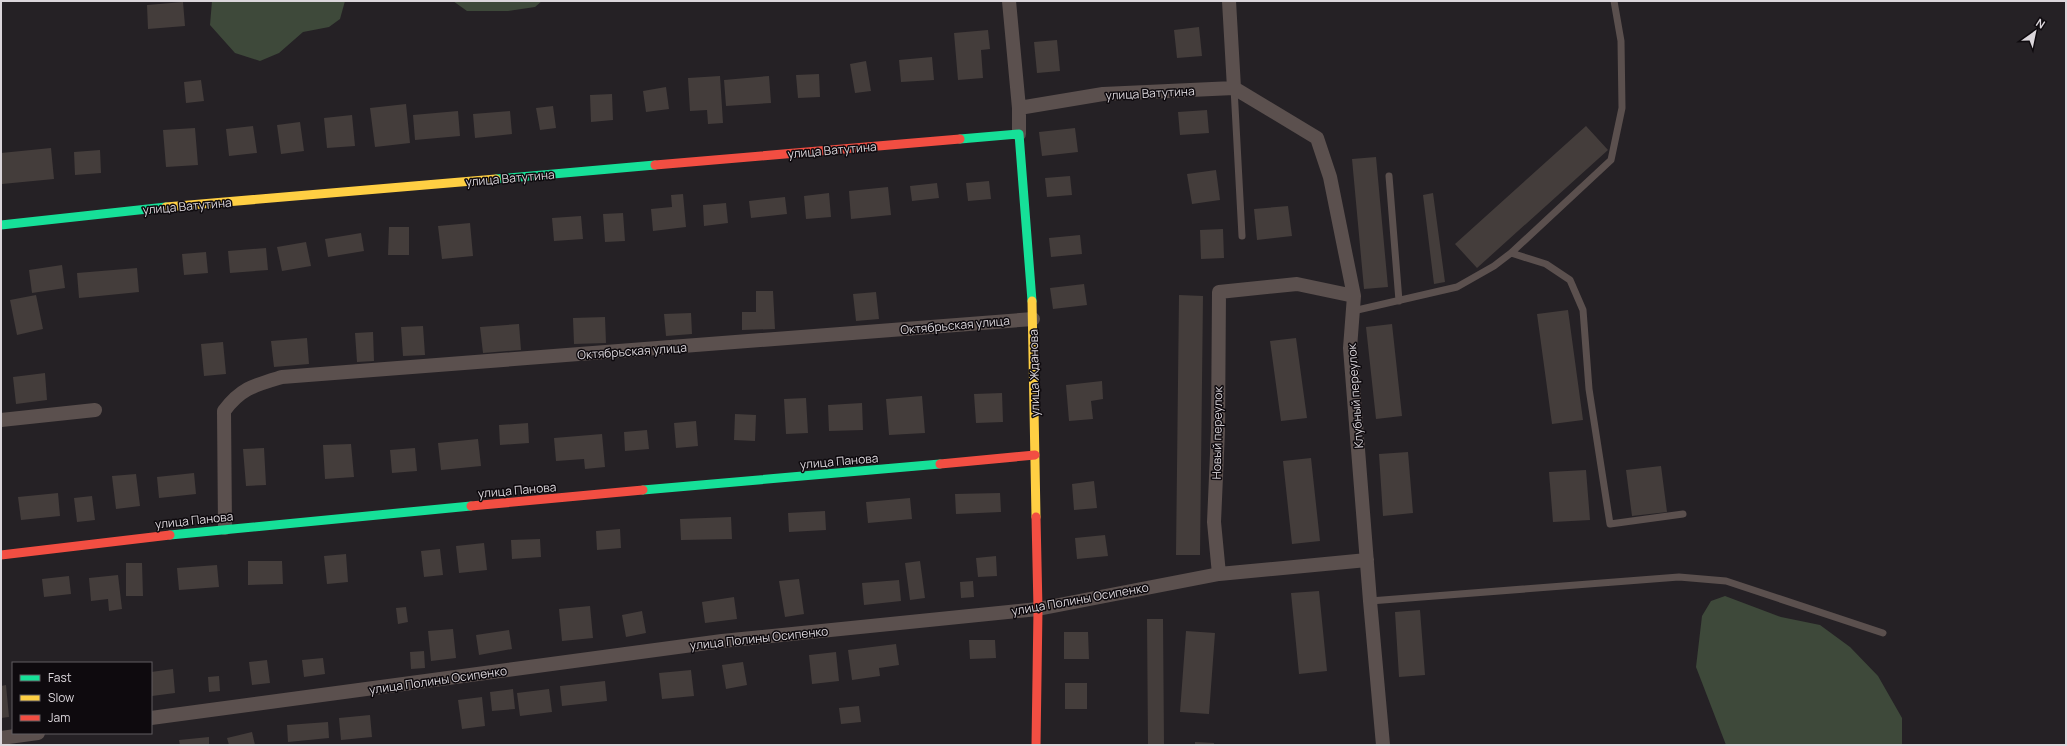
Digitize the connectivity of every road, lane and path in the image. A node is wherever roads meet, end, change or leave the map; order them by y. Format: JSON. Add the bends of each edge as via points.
{"nodes":[{"id":1,"x":1009,"y":1,"type":"edge"},
{"id":2,"x":1229,"y":1,"type":"edge"},
{"id":3,"x":1614,"y":1,"type":"edge"},
{"id":4,"x":1234,"y":88,"type":"junction"},
{"id":5,"x":1019,"y":108,"type":"junction"},
{"id":6,"x":1019,"y":134,"type":"junction"},
{"id":7,"x":1388,"y":176,"type":"dead end"},
{"id":8,"x":1,"y":225,"type":"edge"},
{"id":9,"x":1242,"y":236,"type":"dead end"},
{"id":10,"x":1511,"y":253,"type":"junction"},
{"id":11,"x":1354,"y":296,"type":"junction"},
{"id":12,"x":1399,"y":301,"type":"junction"},
{"id":13,"x":1353,"y":311,"type":"junction"},
{"id":14,"x":1033,"y":319,"type":"junction"},
{"id":15,"x":95,"y":410,"type":"dead end"},
{"id":16,"x":1,"y":420,"type":"edge"},
{"id":17,"x":1035,"y":455,"type":"junction"},
{"id":18,"x":1683,"y":514,"type":"dead end"},
{"id":19,"x":225,"y":528,"type":"junction"},
{"id":20,"x":1,"y":555,"type":"edge"},
{"id":21,"x":1367,"y":560,"type":"junction"},
{"id":22,"x":1219,"y":574,"type":"junction"},
{"id":23,"x":1370,"y":601,"type":"junction"},
{"id":24,"x":1038,"y":609,"type":"junction"},
{"id":25,"x":1884,"y":633,"type":"dead end"},
{"id":26,"x":152,"y":718,"type":"edge"},
{"id":27,"x":31,"y":734,"type":"edge"},
{"id":28,"x":1,"y":738,"type":"edge"},
{"id":29,"x":1036,"y":745,"type":"edge"},
{"id":30,"x":1383,"y":745,"type":"edge"}],
"edges":[{"from":1,"to":5,"type":"street","name":"улица Жданова"},
{"from":2,"to":4,"type":"street"},
{"from":3,"to":10,"type":"lane","via":[[1621,41],[1622,108],[1611,160]]},
{"from":4,"to":5,"type":"street","name":"улица Ватутина","via":[[1103,94]]},
{"from":4,"to":9,"type":"lane"},
{"from":4,"to":11,"type":"street","name":"Клубный переулок","via":[[1317,138],[1330,177]]},
{"from":5,"to":6,"type":"street","name":"улица Жданова"},
{"from":6,"to":8,"type":"street","name":"улица Ватутина","via":[[136,210]]},
{"from":6,"to":14,"type":"street","name":"улица Жданова"},
{"from":7,"to":12,"type":"lane"},
{"from":10,"to":12,"type":"lane","via":[[1457,287]]},
{"from":10,"to":18,"type":"lane","via":[[1546,264],[1570,280],[1583,310],[1589,389],[1610,524]]},
{"from":11,"to":13,"type":"street","name":"Клубный переулок"},
{"from":11,"to":22,"type":"street","name":"Новый переулок","via":[[1297,284],[1219,292],[1218,431],[1214,522]]},
{"from":12,"to":13,"type":"lane"},
{"from":13,"to":21,"type":"street","name":"Клубный переулок","via":[[1350,348]]},
{"from":14,"to":17,"type":"street","name":"улица Жданова"},
{"from":14,"to":19,"type":"street","name":"Октябрьская улица","via":[[282,377],[253,386],[234,397],[224,411]]},
{"from":15,"to":16,"type":"street"},
{"from":17,"to":19,"type":"street","name":"улица Панова"},
{"from":17,"to":24,"type":"street","name":"улица Жданова"},
{"from":19,"to":20,"type":"street","name":"улица Панова"},
{"from":21,"to":22,"type":"street","name":"улица Полины Осипенко"},
{"from":21,"to":23,"type":"street","name":"Клубный переулок"},
{"from":22,"to":24,"type":"street","name":"улица Полины Осипенко"},
{"from":23,"to":25,"type":"lane","via":[[1679,577],[1726,581]]},
{"from":23,"to":30,"type":"street","name":"Клубный переулок"},
{"from":24,"to":26,"type":"street","name":"улица Полины Осипенко","via":[[722,641]]},
{"from":24,"to":29,"type":"street","name":"улица Жданова"},
{"from":27,"to":28,"type":"street"}]}
